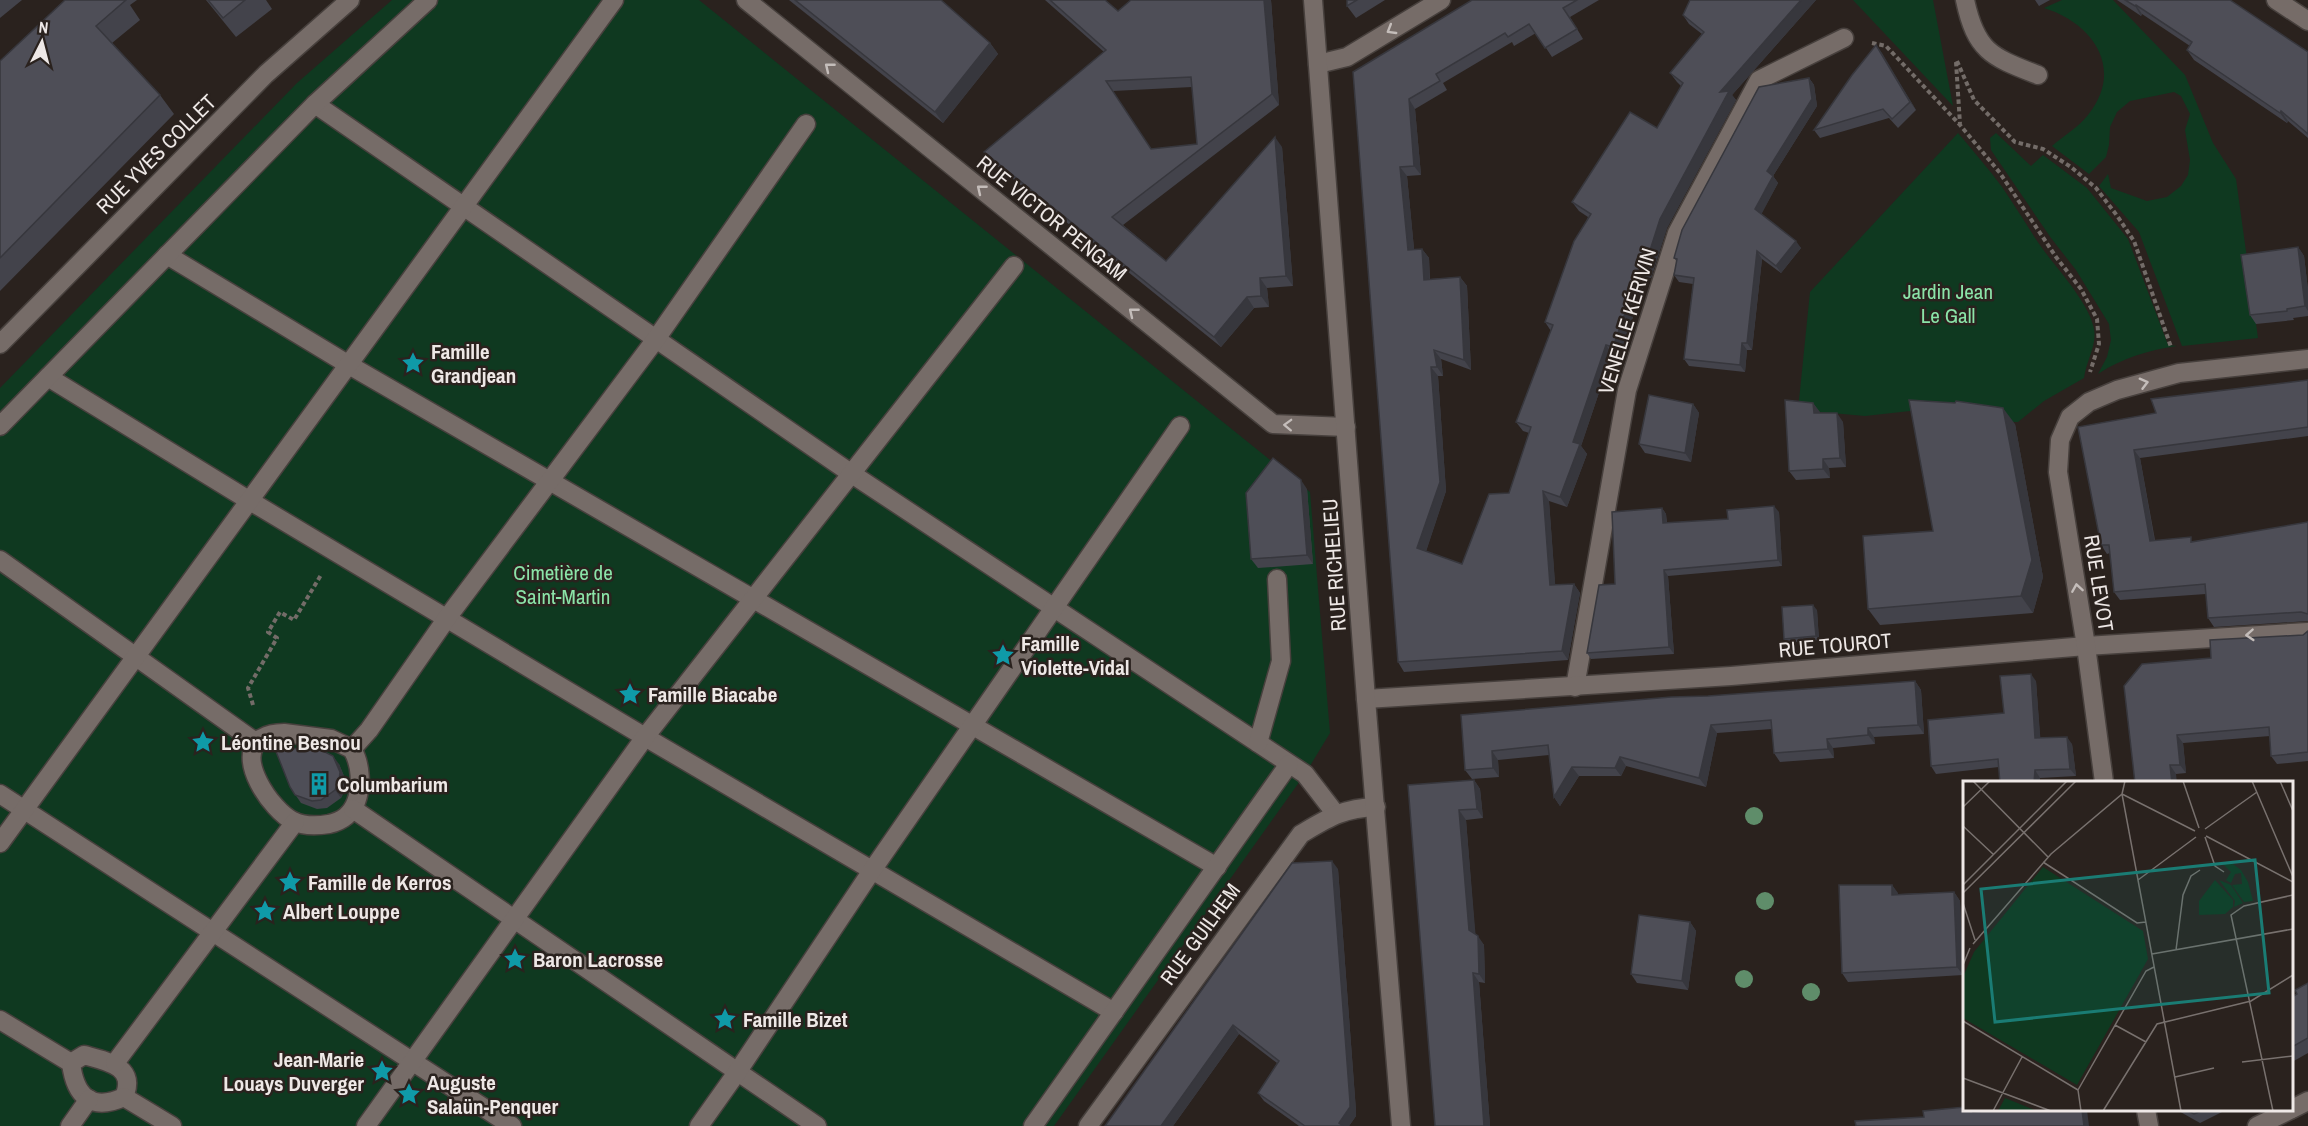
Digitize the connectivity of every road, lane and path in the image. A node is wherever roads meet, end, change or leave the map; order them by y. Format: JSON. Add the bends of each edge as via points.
{"nodes":[{"id":1,"x":350,"y":0,"type":"edge"},
{"id":2,"x":428,"y":0,"type":"edge"},
{"id":3,"x":614,"y":0,"type":"edge"},
{"id":4,"x":746,"y":0,"type":"edge"},
{"id":5,"x":1313,"y":0,"type":"edge"},
{"id":6,"x":1441,"y":0,"type":"edge"},
{"id":7,"x":1965,"y":0,"type":"edge"},
{"id":8,"x":2276,"y":0,"type":"edge"},
{"id":9,"x":2308,"y":21,"type":"edge"},
{"id":10,"x":1844,"y":38,"type":"joint"},
{"id":11,"x":1318,"y":64,"type":"junction"},
{"id":12,"x":2038,"y":75,"type":"dead end"},
{"id":13,"x":315,"y":104,"type":"junction"},
{"id":14,"x":806,"y":124,"type":"dead end"},
{"id":15,"x":1960,"y":125,"type":"junction"},
{"id":16,"x":464,"y":208,"type":"junction"},
{"id":17,"x":167,"y":255,"type":"junction"},
{"id":18,"x":1014,"y":266,"type":"dead end"},
{"id":19,"x":656,"y":339,"type":"junction"},
{"id":20,"x":0,"y":345,"type":"edge"},
{"id":21,"x":2308,"y":359,"type":"edge"},
{"id":22,"x":349,"y":365,"type":"junction"},
{"id":23,"x":2090,"y":368,"type":"dead end"},
{"id":24,"x":2179,"y":373,"type":"junction"},
{"id":25,"x":48,"y":377,"type":"junction"},
{"id":26,"x":0,"y":426,"type":"edge"},
{"id":27,"x":1180,"y":426,"type":"dead end"},
{"id":28,"x":1346,"y":427,"type":"junction"},
{"id":29,"x":852,"y":474,"type":"junction"},
{"id":30,"x":550,"y":481,"type":"junction"},
{"id":31,"x":250,"y":501,"type":"junction"},
{"id":32,"x":335,"y":552,"type":"junction"},
{"id":33,"x":0,"y":560,"type":"edge"},
{"id":34,"x":1277,"y":579,"type":"dead end"},
{"id":35,"x":754,"y":598,"type":"junction"},
{"id":36,"x":1054,"y":608,"type":"junction"},
{"id":37,"x":447,"y":618,"type":"junction"},
{"id":38,"x":2308,"y":632,"type":"edge"},
{"id":39,"x":2086,"y":646,"type":"junction"},
{"id":40,"x":136,"y":657,"type":"junction"},
{"id":41,"x":1575,"y":687,"type":"junction"},
{"id":42,"x":1366,"y":699,"type":"junction"},
{"id":43,"x":972,"y":726,"type":"junction"},
{"id":44,"x":645,"y":737,"type":"junction"},
{"id":45,"x":260,"y":740,"type":"junction"},
{"id":46,"x":1258,"y":743,"type":"junction"},
{"id":47,"x":352,"y":749,"type":"junction"},
{"id":48,"x":1289,"y":764,"type":"junction"},
{"id":49,"x":2104,"y":781,"type":"edge"},
{"id":50,"x":0,"y":794,"type":"edge"},
{"id":51,"x":1376,"y":807,"type":"junction"},
{"id":52,"x":353,"y":809,"type":"junction"},
{"id":53,"x":24,"y":810,"type":"junction"},
{"id":54,"x":1335,"y":813,"type":"junction"},
{"id":55,"x":295,"y":822,"type":"junction"},
{"id":56,"x":0,"y":843,"type":"edge"},
{"id":57,"x":1217,"y":867,"type":"junction"},
{"id":58,"x":873,"y":869,"type":"junction"},
{"id":59,"x":514,"y":918,"type":"junction"},
{"id":60,"x":213,"y":932,"type":"junction"},
{"id":61,"x":1114,"y":1012,"type":"junction"},
{"id":62,"x":0,"y":1020,"type":"edge"},
{"id":63,"x":412,"y":1061,"type":"junction"},
{"id":64,"x":71,"y":1063,"type":"junction"},
{"id":65,"x":115,"y":1063,"type":"junction"},
{"id":66,"x":738,"y":1071,"type":"junction"},
{"id":67,"x":124,"y":1097,"type":"junction"},
{"id":68,"x":89,"y":1099,"type":"junction"},
{"id":69,"x":2308,"y":1101,"type":"edge"},
{"id":70,"x":2293,"y":1108,"type":"edge"},
{"id":71,"x":2146,"y":1111,"type":"edge"},
{"id":72,"x":2287,"y":1111,"type":"edge"},
{"id":73,"x":70,"y":1126,"type":"edge"},
{"id":74,"x":172,"y":1126,"type":"edge"},
{"id":75,"x":366,"y":1126,"type":"edge"},
{"id":76,"x":512,"y":1126,"type":"edge"},
{"id":77,"x":699,"y":1126,"type":"edge"},
{"id":78,"x":818,"y":1126,"type":"edge"},
{"id":79,"x":1033,"y":1126,"type":"edge"},
{"id":80,"x":1088,"y":1126,"type":"edge"},
{"id":81,"x":1401,"y":1126,"type":"edge"},
{"id":82,"x":2149,"y":1126,"type":"edge"},
{"id":83,"x":2257,"y":1126,"type":"edge"}],
"edges":[{"from":1,"to":20,"type":"street","name":"RUE YVES COLLET","via":[[266,74]]},
{"from":2,"to":13,"type":"street"},
{"from":3,"to":16,"type":"street"},
{"from":28,"to":4,"type":"street","name":"RUE VICTOR PENGAM","one_way":true,"via":[[1273,424]]},
{"from":5,"to":11,"type":"street","name":"RUE RICHELIEU"},
{"from":6,"to":11,"type":"street","one_way":true,"via":[[1347,57]]},
{"from":7,"to":12,"type":"street","via":[[1982,45],[2004,62]]},
{"from":8,"to":9,"type":"street"},
{"from":10,"to":15,"type":"path","via":[[1886,46]]},
{"from":10,"to":41,"type":"street","name":"VENELLE KÉRIVIN","via":[[1759,80],[1677,233],[1627,390]]},
{"from":11,"to":28,"type":"street","name":"RUE RICHELIEU"},
{"from":13,"to":16,"type":"street"},
{"from":13,"to":17,"type":"street"},
{"from":14,"to":19,"type":"street"},
{"from":15,"to":23,"type":"path","via":[[2000,173],[2092,307],[2099,344]]},
{"from":15,"to":24,"type":"path","via":[[1956,59],[1974,100],[2015,142],[2043,149],[2071,167],[2096,188],[2118,217],[2134,241]]},
{"from":16,"to":19,"type":"street"},
{"from":16,"to":22,"type":"street"},
{"from":17,"to":22,"type":"street"},
{"from":17,"to":25,"type":"street"},
{"from":18,"to":29,"type":"street"},
{"from":19,"to":29,"type":"street"},
{"from":19,"to":30,"type":"street"},
{"from":21,"to":24,"type":"street"},
{"from":22,"to":30,"type":"street"},
{"from":22,"to":31,"type":"street"},
{"from":39,"to":24,"type":"street","name":"RUE LEVOT","one_way":true,"via":[[2058,472],[2060,440],[2070,417],[2089,402]]},
{"from":25,"to":26,"type":"street"},
{"from":25,"to":31,"type":"street"},
{"from":27,"to":36,"type":"street"},
{"from":28,"to":42,"type":"street","name":"RUE RICHELIEU"},
{"from":29,"to":35,"type":"street"},
{"from":29,"to":36,"type":"street"},
{"from":30,"to":35,"type":"street"},
{"from":30,"to":37,"type":"street"},
{"from":31,"to":32,"type":"street"},
{"from":31,"to":40,"type":"street"},
{"from":32,"to":37,"type":"street"},
{"from":32,"to":45,"type":"path","via":[[294,620],[280,612],[268,632],[277,638],[248,688]]},
{"from":33,"to":40,"type":"street"},
{"from":34,"to":46,"type":"street","via":[[1281,661]]},
{"from":35,"to":43,"type":"street"},
{"from":35,"to":44,"type":"street"},
{"from":36,"to":43,"type":"street"},
{"from":36,"to":46,"type":"street"},
{"from":37,"to":44,"type":"street"},
{"from":37,"to":47,"type":"street"},
{"from":38,"to":39,"type":"street","name":"RUE TOUROT","one_way":true},
{"from":39,"to":41,"type":"street","name":"RUE TOUROT"},
{"from":39,"to":49,"type":"street","name":"RUE LEVOT"},
{"from":40,"to":45,"type":"street"},
{"from":40,"to":53,"type":"street"},
{"from":41,"to":42,"type":"street","name":"RUE TOUROT"},
{"from":42,"to":51,"type":"street","name":"RUE RICHELIEU"},
{"from":43,"to":57,"type":"street"},
{"from":43,"to":58,"type":"street"},
{"from":44,"to":58,"type":"street"},
{"from":44,"to":59,"type":"street"},
{"from":45,"to":47,"type":"street","via":[[284,733],[316,735]]},
{"from":45,"to":55,"type":"street","via":[[253,755],[261,787],[276,809]]},
{"from":46,"to":48,"type":"street"},
{"from":47,"to":52,"type":"street","via":[[360,774]]},
{"from":48,"to":54,"type":"street","via":[[1305,774]]},
{"from":48,"to":57,"type":"street"},
{"from":50,"to":53,"type":"street"},
{"from":51,"to":54,"type":"street","name":"RUE GUILHEM"},
{"from":51,"to":81,"type":"street","name":"RUE RICHELIEU"},
{"from":52,"to":55,"type":"street","via":[[345,818],[327,824]]},
{"from":52,"to":59,"type":"street"},
{"from":53,"to":56,"type":"street"},
{"from":53,"to":60,"type":"street"},
{"from":54,"to":80,"type":"street","name":"RUE GUILHEM","via":[[1301,834]]},
{"from":55,"to":60,"type":"street"},
{"from":57,"to":61,"type":"street"},
{"from":58,"to":61,"type":"street"},
{"from":58,"to":66,"type":"street"},
{"from":59,"to":63,"type":"street"},
{"from":59,"to":66,"type":"street"},
{"from":60,"to":63,"type":"street"},
{"from":60,"to":65,"type":"street"},
{"from":61,"to":79,"type":"street"},
{"from":62,"to":64,"type":"street"},
{"from":63,"to":75,"type":"street"},
{"from":63,"to":76,"type":"street"},
{"from":64,"to":65,"type":"street","via":[[84,1055]]},
{"from":64,"to":68,"type":"street","via":[[79,1091]]},
{"from":65,"to":67,"type":"street","via":[[124,1074],[128,1089]]},
{"from":66,"to":77,"type":"street"},
{"from":66,"to":78,"type":"street"},
{"from":67,"to":68,"type":"street","via":[[110,1103]]},
{"from":67,"to":74,"type":"street"},
{"from":68,"to":73,"type":"street"},
{"from":69,"to":70,"type":"street"},
{"from":71,"to":82,"type":"street"},
{"from":72,"to":83,"type":"street"}]}
